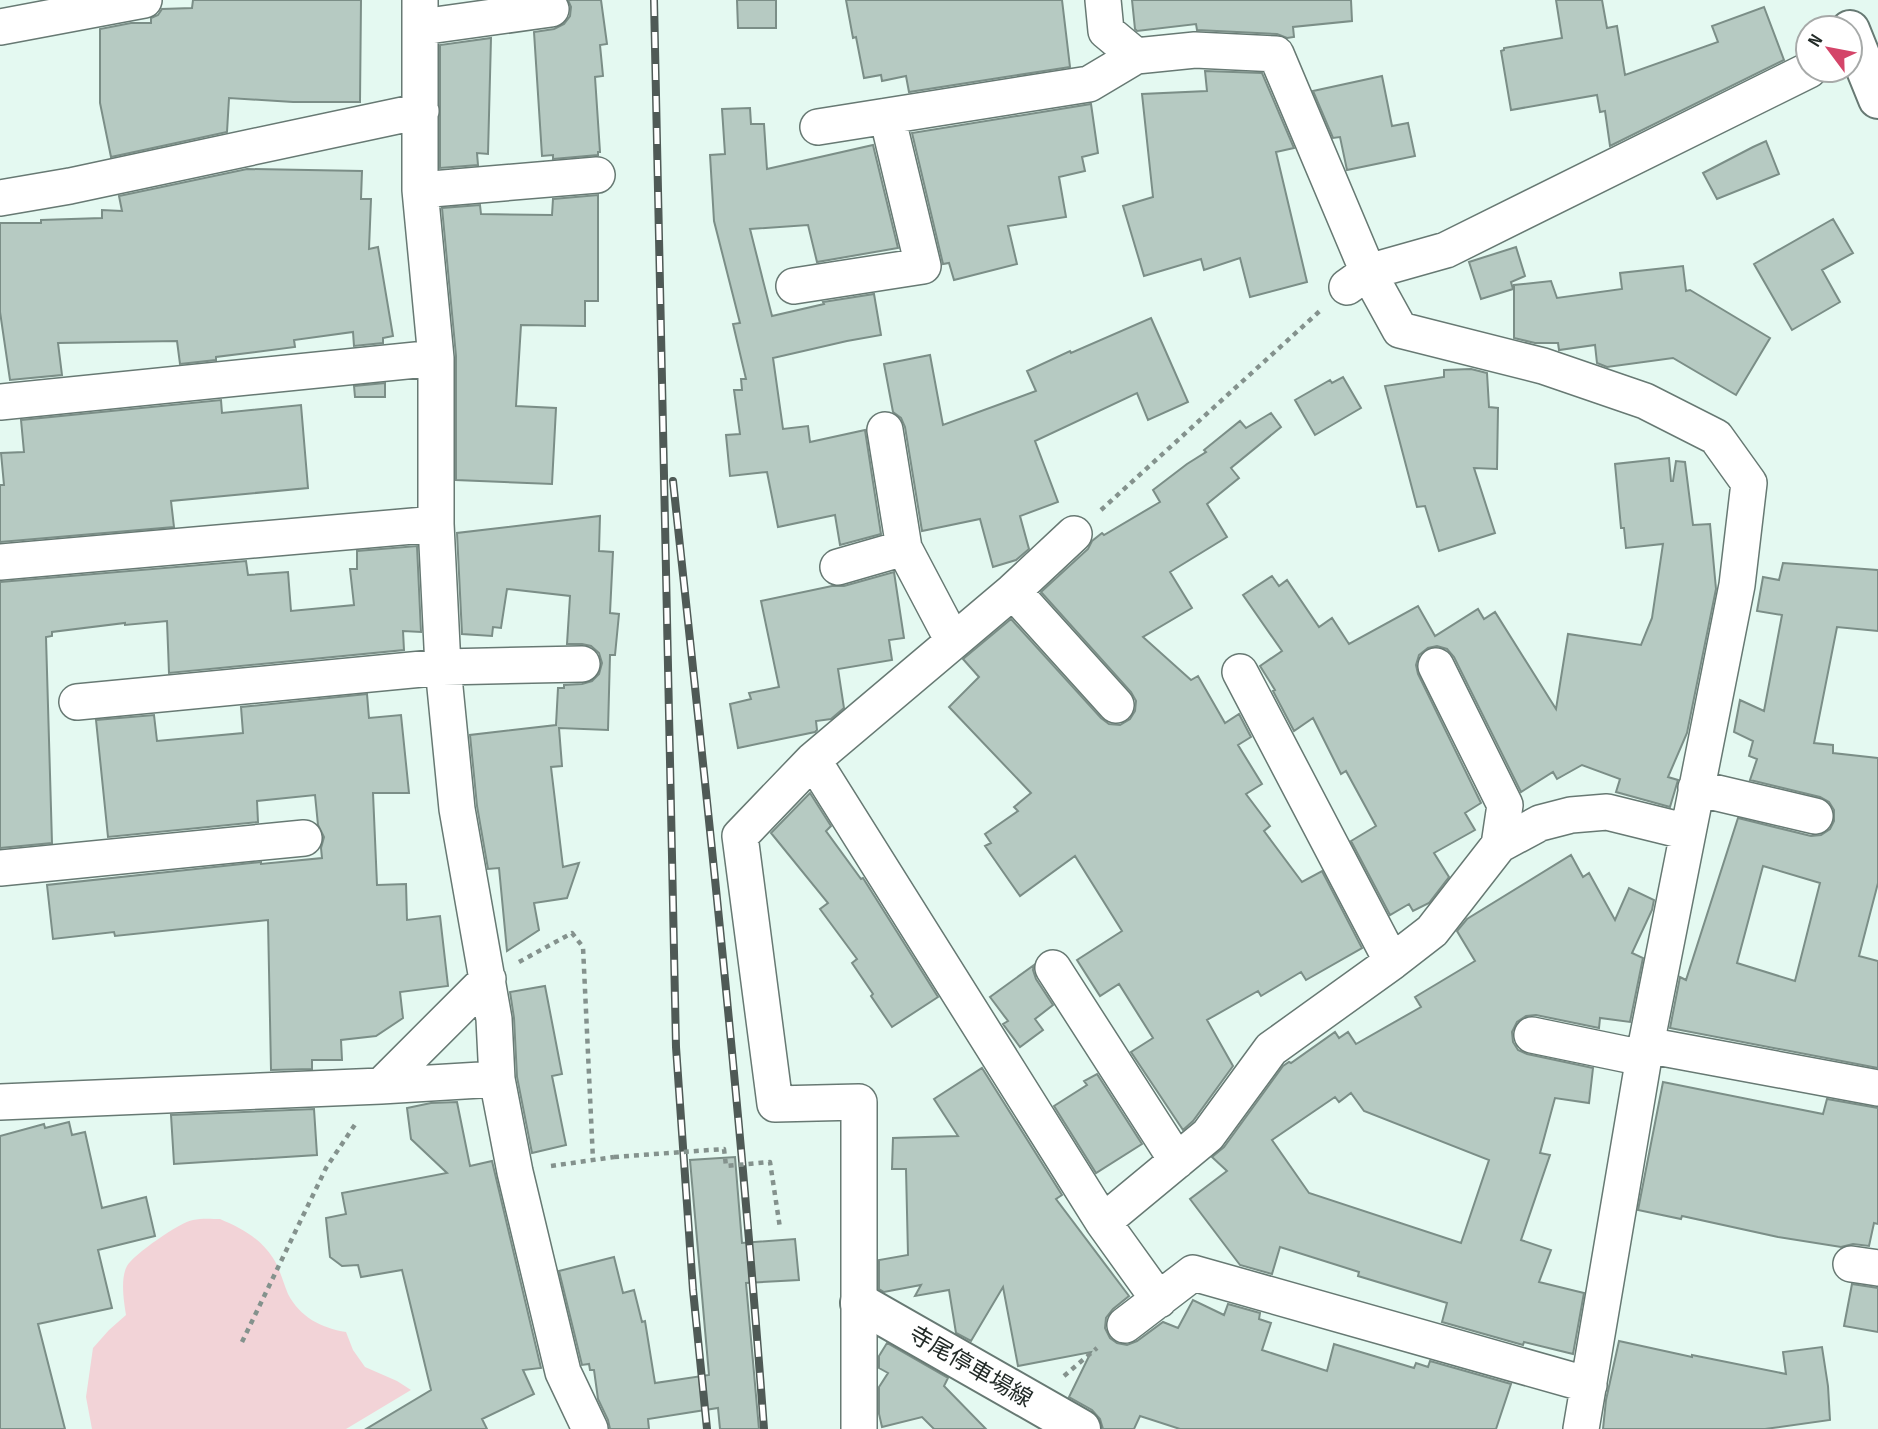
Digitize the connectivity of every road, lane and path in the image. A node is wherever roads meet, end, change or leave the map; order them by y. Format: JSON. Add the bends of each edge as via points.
{"nodes":[{"id":1,"x":144,"y":0,"type":"edge"},
{"id":2,"x":1103,"y":0,"type":"edge"},
{"id":3,"x":551,"y":9,"type":"dead end"},
{"id":4,"x":421,"y":14,"type":"edge"},
{"id":5,"x":0,"y":27,"type":"edge"},
{"id":6,"x":1136,"y":56,"type":"junction"},
{"id":7,"x":1864,"y":68,"type":"edge"},
{"id":8,"x":1794,"y":77,"type":"edge"},
{"id":9,"x":1878,"y":100,"type":"edge"},
{"id":10,"x":421,"y":111,"type":"junction"},
{"id":11,"x":887,"y":116,"type":"junction"},
{"id":12,"x":818,"y":127,"type":"dead end"},
{"id":13,"x":597,"y":175,"type":"dead end"},
{"id":14,"x":420,"y":190,"type":"junction"},
{"id":15,"x":0,"y":198,"type":"edge"},
{"id":16,"x":1357,"y":279,"type":"junction"},
{"id":17,"x":794,"y":286,"type":"dead end"},
{"id":18,"x":436,"y":358,"type":"junction"},
{"id":19,"x":0,"y":402,"type":"edge"},
{"id":20,"x":885,"y":430,"type":"dead end"},
{"id":21,"x":436,"y":524,"type":"junction"},
{"id":22,"x":1074,"y":534,"type":"joint"},
{"id":23,"x":904,"y":548,"type":"junction"},
{"id":24,"x":0,"y":562,"type":"edge"},
{"id":25,"x":838,"y":567,"type":"dead end"},
{"id":26,"x":1013,"y":591,"type":"junction"},
{"id":27,"x":953,"y":640,"type":"junction"},
{"id":28,"x":582,"y":664,"type":"dead end"},
{"id":29,"x":1437,"y":666,"type":"dead end"},
{"id":30,"x":443,"y":667,"type":"junction"},
{"id":31,"x":1240,"y":672,"type":"dead end"},
{"id":32,"x":77,"y":702,"type":"dead end"},
{"id":33,"x":1116,"y":705,"type":"dead end"},
{"id":34,"x":813,"y":760,"type":"junction"},
{"id":35,"x":1696,"y":788,"type":"junction"},
{"id":36,"x":1815,"y":817,"type":"dead end"},
{"id":37,"x":1688,"y":832,"type":"junction"},
{"id":38,"x":304,"y":838,"type":"dead end"},
{"id":39,"x":1499,"y":845,"type":"junction"},
{"id":40,"x":0,"y":868,"type":"edge"},
{"id":41,"x":1392,"y":962,"type":"junction"},
{"id":42,"x":1053,"y":968,"type":"dead end"},
{"id":43,"x":488,"y":979,"type":"junction"},
{"id":44,"x":1532,"y":1035,"type":"dead end"},
{"id":45,"x":1645,"y":1052,"type":"junction"},
{"id":46,"x":496,"y":1079,"type":"junction"},
{"id":47,"x":381,"y":1086,"type":"junction"},
{"id":48,"x":1878,"y":1087,"type":"edge"},
{"id":49,"x":0,"y":1102,"type":"edge"},
{"id":50,"x":593,"y":1160,"type":"junction"},
{"id":51,"x":1177,"y":1161,"type":"junction"},
{"id":52,"x":515,"y":1172,"type":"junction"},
{"id":53,"x":1103,"y":1222,"type":"junction"},
{"id":54,"x":780,"y":1228,"type":"dead end"},
{"id":55,"x":1159,"y":1300,"type":"junction"},
{"id":56,"x":860,"y":1303,"type":"junction"},
{"id":57,"x":1125,"y":1325,"type":"joint"},
{"id":58,"x":242,"y":1342,"type":"dead end"},
{"id":59,"x":1589,"y":1385,"type":"junction"},
{"id":60,"x":1033,"y":1401,"type":"junction"},
{"id":61,"x":590,"y":1429,"type":"edge"},
{"id":62,"x":859,"y":1429,"type":"edge"},
{"id":63,"x":1081,"y":1429,"type":"edge"},
{"id":64,"x":1581,"y":1429,"type":"edge"}],
"edges":[{"from":1,"to":5,"type":"street"},
{"from":2,"to":6,"type":"street","via":[[1106,31]]},
{"from":3,"to":4,"type":"street"},
{"from":4,"to":10,"type":"street"},
{"from":6,"to":11,"type":"street","via":[[1089,84]]},
{"from":6,"to":16,"type":"street","via":[[1195,50],[1276,54]]},
{"from":7,"to":9,"type":"main road"},
{"from":8,"to":16,"type":"street","via":[[1446,250]]},
{"from":10,"to":14,"type":"street"},
{"from":10,"to":15,"type":"street"},
{"from":11,"to":12,"type":"street"},
{"from":11,"to":17,"type":"street","via":[[923,266]]},
{"from":13,"to":14,"type":"street"},
{"from":14,"to":18,"type":"street"},
{"from":16,"to":22,"type":"path"},
{"from":16,"to":35,"type":"street","via":[[1400,330],[1543,366],[1645,401],[1716,437],[1749,483],[1737,585]]},
{"from":18,"to":19,"type":"street"},
{"from":18,"to":21,"type":"street"},
{"from":20,"to":23,"type":"street"},
{"from":21,"to":24,"type":"street"},
{"from":21,"to":30,"type":"street"},
{"from":22,"to":26,"type":"street"},
{"from":23,"to":25,"type":"street"},
{"from":23,"to":27,"type":"street"},
{"from":26,"to":27,"type":"street"},
{"from":26,"to":33,"type":"street"},
{"from":27,"to":34,"type":"street"},
{"from":28,"to":30,"type":"street"},
{"from":29,"to":39,"type":"street","via":[[1505,805]]},
{"from":30,"to":32,"type":"street"},
{"from":30,"to":43,"type":"street","via":[[457,809]]},
{"from":31,"to":41,"type":"street"},
{"from":34,"to":53,"type":"street"},
{"from":34,"to":56,"type":"street","via":[[740,836],[775,1104],[859,1102]]},
{"from":35,"to":36,"type":"street"},
{"from":35,"to":37,"type":"street"},
{"from":37,"to":39,"type":"street","via":[[1607,812],[1540,823]]},
{"from":37,"to":45,"type":"street"},
{"from":38,"to":40,"type":"street"},
{"from":39,"to":41,"type":"street","via":[[1432,931]]},
{"from":41,"to":51,"type":"street","via":[[1271,1049],[1208,1135]]},
{"from":42,"to":51,"type":"street"},
{"from":43,"to":46,"type":"street"},
{"from":43,"to":47,"type":"street"},
{"from":43,"to":50,"type":"path","via":[[572,933],[583,947]]},
{"from":44,"to":45,"type":"street"},
{"from":45,"to":48,"type":"street"},
{"from":45,"to":59,"type":"street"},
{"from":46,"to":47,"type":"street"},
{"from":46,"to":52,"type":"street"},
{"from":47,"to":49,"type":"street"},
{"from":47,"to":58,"type":"path","via":[[326,1168]]},
{"from":50,"to":52,"type":"path"},
{"from":50,"to":54,"type":"path","bridge":true,"via":[[724,1149],[726,1166],[770,1162]]},
{"from":51,"to":53,"type":"street"},
{"from":52,"to":61,"type":"street","via":[[563,1372]]},
{"from":53,"to":55,"type":"street"},
{"from":55,"to":57,"type":"street"},
{"from":55,"to":59,"type":"street","via":[[1193,1273]]},
{"from":56,"to":60,"type":"main road","name":"寺尾停車場線"},
{"from":56,"to":62,"type":"street"},
{"from":57,"to":60,"type":"path"},
{"from":59,"to":64,"type":"street"},
{"from":60,"to":63,"type":"main road","name":"寺尾停車場線"}]}
